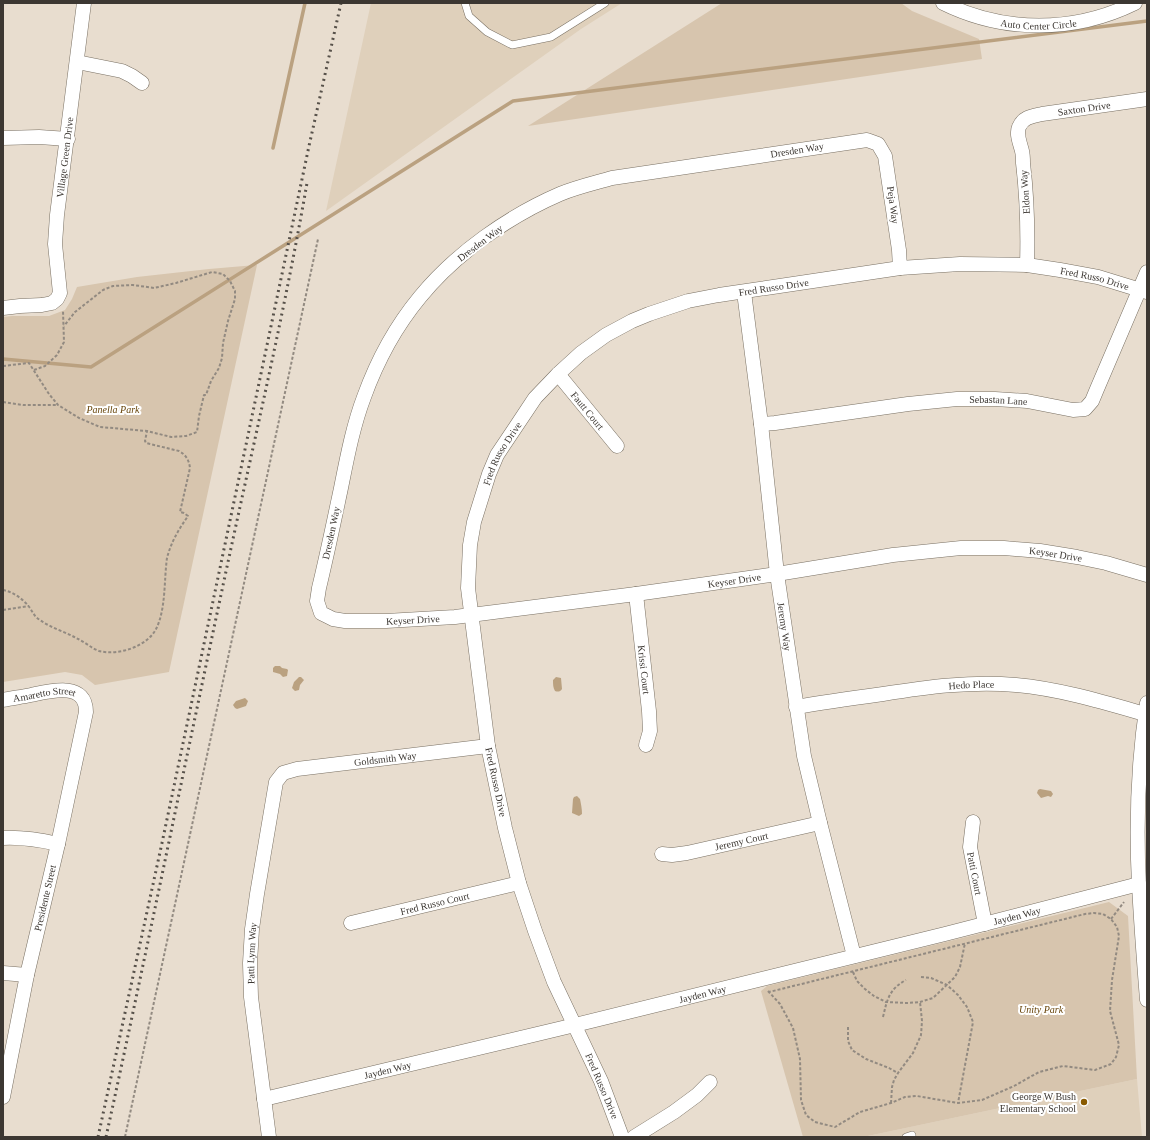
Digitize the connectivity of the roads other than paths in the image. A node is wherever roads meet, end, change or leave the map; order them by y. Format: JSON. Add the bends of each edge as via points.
{"nodes":[{"id":1,"x":84,"y":3,"type":"edge"},
{"id":2,"x":465,"y":3,"type":"edge"},
{"id":3,"x":605,"y":3,"type":"edge"},
{"id":4,"x":943,"y":3,"type":"edge"},
{"id":5,"x":1135,"y":3,"type":"edge"},
{"id":6,"x":77,"y":62,"type":"junction"},
{"id":7,"x":142,"y":83,"type":"dead end"},
{"id":8,"x":1147,"y":99,"type":"edge"},
{"id":9,"x":1022,"y":120,"type":"joint"},
{"id":10,"x":3,"y":138,"type":"edge"},
{"id":11,"x":68,"y":139,"type":"junction"},
{"id":12,"x":878,"y":144,"type":"joint"},
{"id":13,"x":1027,"y":266,"type":"junction"},
{"id":14,"x":900,"y":268,"type":"junction"},
{"id":15,"x":1147,"y":272,"type":"edge"},
{"id":16,"x":1143,"y":291,"type":"edge"},
{"id":17,"x":744,"y":292,"type":"junction"},
{"id":18,"x":3,"y":308,"type":"edge"},
{"id":19,"x":558,"y":374,"type":"junction"},
{"id":20,"x":762,"y":424,"type":"junction"},
{"id":21,"x":617,"y":446,"type":"dead end"},
{"id":22,"x":777,"y":574,"type":"junction"},
{"id":23,"x":1147,"y":575,"type":"edge"},
{"id":24,"x":636,"y":594,"type":"junction"},
{"id":25,"x":321,"y":613,"type":"joint"},
{"id":26,"x":472,"y":615,"type":"junction"},
{"id":27,"x":3,"y":700,"type":"edge"},
{"id":28,"x":83,"y":700,"type":"joint"},
{"id":29,"x":796,"y":707,"type":"junction"},
{"id":30,"x":1146,"y":709,"type":"edge"},
{"id":31,"x":646,"y":745,"type":"dead end"},
{"id":32,"x":488,"y":746,"type":"junction"},
{"id":33,"x":283,"y":773,"type":"joint"},
{"id":34,"x":973,"y":822,"type":"dead end"},
{"id":35,"x":820,"y":823,"type":"junction"},
{"id":36,"x":3,"y":838,"type":"edge"},
{"id":37,"x":58,"y":844,"type":"junction"},
{"id":38,"x":662,"y":854,"type":"dead end"},
{"id":39,"x":519,"y":883,"type":"junction"},
{"id":40,"x":1139,"y":884,"type":"junction"},
{"id":41,"x":351,"y":923,"type":"dead end"},
{"id":42,"x":985,"y":924,"type":"junction"},
{"id":43,"x":854,"y":956,"type":"junction"},
{"id":44,"x":3,"y":973,"type":"edge"},
{"id":45,"x":27,"y":975,"type":"junction"},
{"id":46,"x":1147,"y":1000,"type":"edge"},
{"id":47,"x":575,"y":1025,"type":"junction"},
{"id":48,"x":710,"y":1082,"type":"dead end"},
{"id":49,"x":3,"y":1097,"type":"edge"},
{"id":50,"x":264,"y":1098,"type":"junction"},
{"id":51,"x":269,"y":1137,"type":"edge"},
{"id":52,"x":622,"y":1137,"type":"edge"},
{"id":53,"x":634,"y":1137,"type":"edge"}],
"edges":[{"from":1,"to":6,"type":"street","name":"Village Green Drive"},
{"from":2,"to":3,"type":"lane","via":[[469,16],[487,32],[512,45],[551,37]]},
{"from":4,"to":5,"type":"street","name":"Auto Center Circle","via":[[978,17],[1024,26],[1073,23],[1098,18]]},
{"from":6,"to":7,"type":"street","via":[[122,71]]},
{"from":6,"to":11,"type":"street","name":"Village Green Drive"},
{"from":8,"to":9,"type":"street","name":"Saxton Drive","via":[[1042,114]]},
{"from":9,"to":13,"type":"street","name":"Eldon Way","via":[[1018,136],[1026,189]]},
{"from":10,"to":11,"type":"street"},
{"from":11,"to":18,"type":"street","name":"Village Green Drive","via":[[55,244],[60,293],[57,299],[46,304]]},
{"from":12,"to":14,"type":"street","name":"Peja Way","via":[[885,156]]},
{"from":12,"to":25,"type":"street","name":"Dresden Way","via":[[867,140],[846,142],[620,177],[585,185],[538,204],[484,237],[452,264],[420,297],[385,350],[364,398],[319,588],[318,601]]},
{"from":13,"to":14,"type":"street","name":"Fred Russo Drive","via":[[960,264]]},
{"from":13,"to":16,"type":"street","name":"Fred Russo Drive","via":[[1098,277]]},
{"from":14,"to":17,"type":"street","name":"Fred Russo Drive"},
{"from":15,"to":16,"type":"street","name":"Sebastan Lane"},
{"from":16,"to":20,"type":"street","name":"Sebastan Lane","via":[[1092,401],[1085,409],[1073,410],[1027,401],[957,399]]},
{"from":17,"to":19,"type":"street","name":"Fred Russo Drive","via":[[688,301],[632,321],[581,352]]},
{"from":17,"to":20,"type":"street","name":"Jeremy Way"},
{"from":19,"to":21,"type":"street","name":"Fautt Court"},
{"from":19,"to":26,"type":"street","name":"Fred Russo Drive","via":[[528,408],[497,455],[489,474],[474,522],[470,545],[468,588]]},
{"from":20,"to":22,"type":"street","name":"Jeremy Way"},
{"from":22,"to":23,"type":"street","name":"Keyser Drive","via":[[893,554],[961,548],[1004,548],[1077,557]]},
{"from":22,"to":24,"type":"street","name":"Keyser Drive"},
{"from":22,"to":29,"type":"street","name":"Jeremy Way"},
{"from":24,"to":26,"type":"street","name":"Keyser Drive"},
{"from":24,"to":31,"type":"street","name":"Krissi Court","via":[[649,711],[650,731]]},
{"from":25,"to":26,"type":"street","name":"Keyser Drive","via":[[344,621],[422,620]]},
{"from":26,"to":32,"type":"street","name":"Fred Russo Drive"},
{"from":27,"to":28,"type":"street","name":"Amaretto Street","via":[[68,690]]},
{"from":28,"to":37,"type":"street","name":"Presidente Street","via":[[86,712]]},
{"from":29,"to":30,"type":"street","name":"Hedo Place","via":[[950,684],[984,683],[1048,689]]},
{"from":29,"to":35,"type":"street","name":"Jeremy Way","via":[[804,756]]},
{"from":30,"to":40,"type":"street","via":[[1140,783]]},
{"from":32,"to":33,"type":"street","name":"Goldsmith Way","via":[[297,769]]},
{"from":32,"to":39,"type":"street","name":"Fred Russo Drive"},
{"from":33,"to":50,"type":"street","name":"Patti Lynn Way","via":[[276,782],[257,894],[250,963],[251,997]]},
{"from":34,"to":42,"type":"street","name":"Patti Court","via":[[970,847]]},
{"from":35,"to":38,"type":"street","name":"Jeremy Court","via":[[687,853]]},
{"from":35,"to":43,"type":"street","name":"Jeremy Way"},
{"from":36,"to":37,"type":"street","via":[[17,837]]},
{"from":37,"to":45,"type":"street","name":"Presidente Street"},
{"from":39,"to":41,"type":"street","name":"Fred Russo Court"},
{"from":39,"to":47,"type":"street","name":"Fred Russo Drive","via":[[554,982]]},
{"from":40,"to":42,"type":"street","name":"Jayden Way"},
{"from":40,"to":46,"type":"street"},
{"from":42,"to":43,"type":"street","name":"Jayden Way"},
{"from":43,"to":47,"type":"street","name":"Jayden Way"},
{"from":44,"to":45,"type":"street"},
{"from":45,"to":49,"type":"street","name":"Presidente Street"},
{"from":47,"to":50,"type":"street","name":"Jayden Way"},
{"from":47,"to":52,"type":"street","name":"Fred Russo Drive","via":[[602,1081]]},
{"from":48,"to":53,"type":"street","via":[[674,1112]]},
{"from":50,"to":51,"type":"street","name":"Patti Lynn Way"}]}
